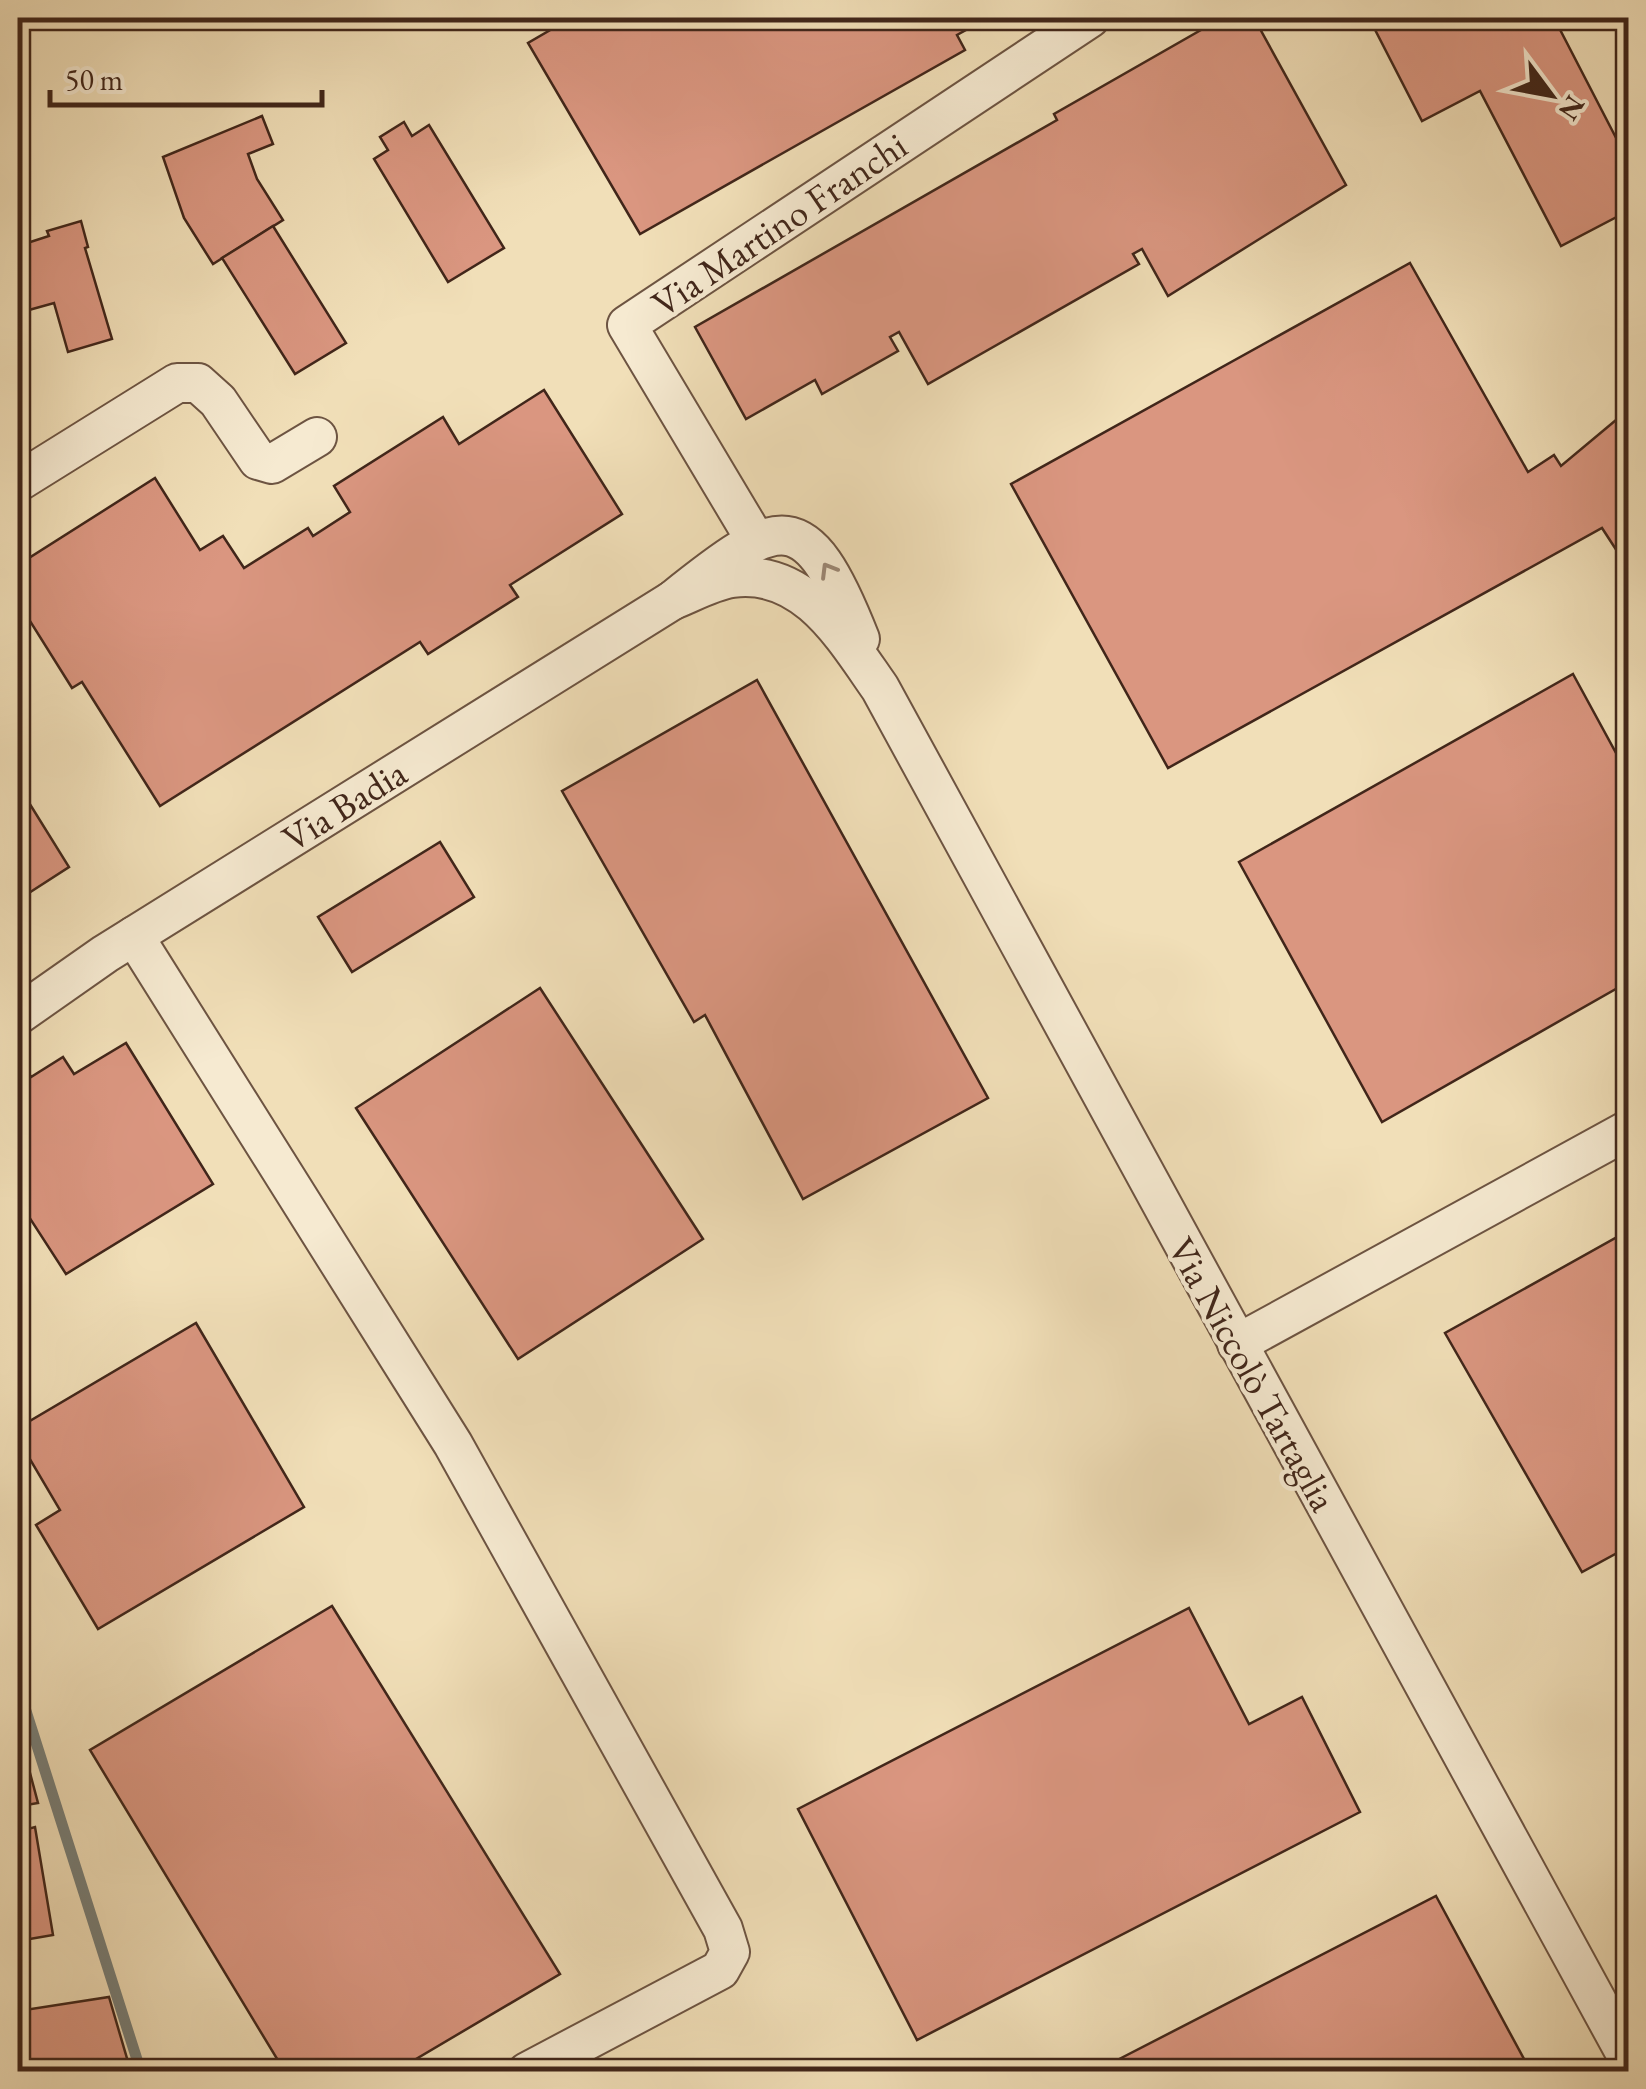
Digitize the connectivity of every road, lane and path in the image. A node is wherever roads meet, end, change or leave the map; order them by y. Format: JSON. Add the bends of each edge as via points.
{"nodes":[{"id":1,"x":1090,"y":18,"type":"edge"},
{"id":2,"x":317,"y":437,"type":"dead end"},
{"id":3,"x":18,"y":482,"type":"edge"},
{"id":4,"x":770,"y":537,"type":"junction"},
{"id":5,"x":783,"y":584,"type":"joint"},
{"id":6,"x":673,"y":600,"type":"junction"},
{"id":7,"x":880,"y":688,"type":"junction"},
{"id":8,"x":134,"y":936,"type":"junction"},
{"id":9,"x":18,"y":1015,"type":"edge"},
{"id":10,"x":1628,"y":1130,"type":"edge"},
{"id":11,"x":1237,"y":1344,"type":"junction"},
{"id":12,"x":1628,"y":2058,"type":"edge"},
{"id":13,"x":527,"y":2072,"type":"edge"}],
"edges":[{"from":1,"to":4,"type":"street","name":"Via Martino Franchi","via":[[627,325]]},
{"from":2,"to":3,"type":"street","via":[[272,464],[258,460],[218,401],[198,383],[176,384]]},
{"from":4,"to":6,"type":"street","name":"Via Badia","via":[[720,562]]},
{"from":7,"to":4,"type":"street","name":"Via Niccolò Tartaglia","one_way":true,"via":[[823,560],[805,540]]},
{"from":5,"to":6,"type":"street","name":"Via Badia","via":[[729,578]]},
{"from":5,"to":7,"type":"street","name":"Via Niccolò Tartaglia","via":[[824,612]]},
{"from":6,"to":8,"type":"street","name":"Via Badia"},
{"from":7,"to":11,"type":"street","name":"Via Niccolò Tartaglia"},
{"from":8,"to":9,"type":"street","name":"Via Badia"},
{"from":8,"to":13,"type":"street","via":[[453,1444],[724,1928],[730,1952],[720,1970]]},
{"from":10,"to":11,"type":"street"},
{"from":11,"to":12,"type":"street","name":"Via Niccolò Tartaglia"}]}
